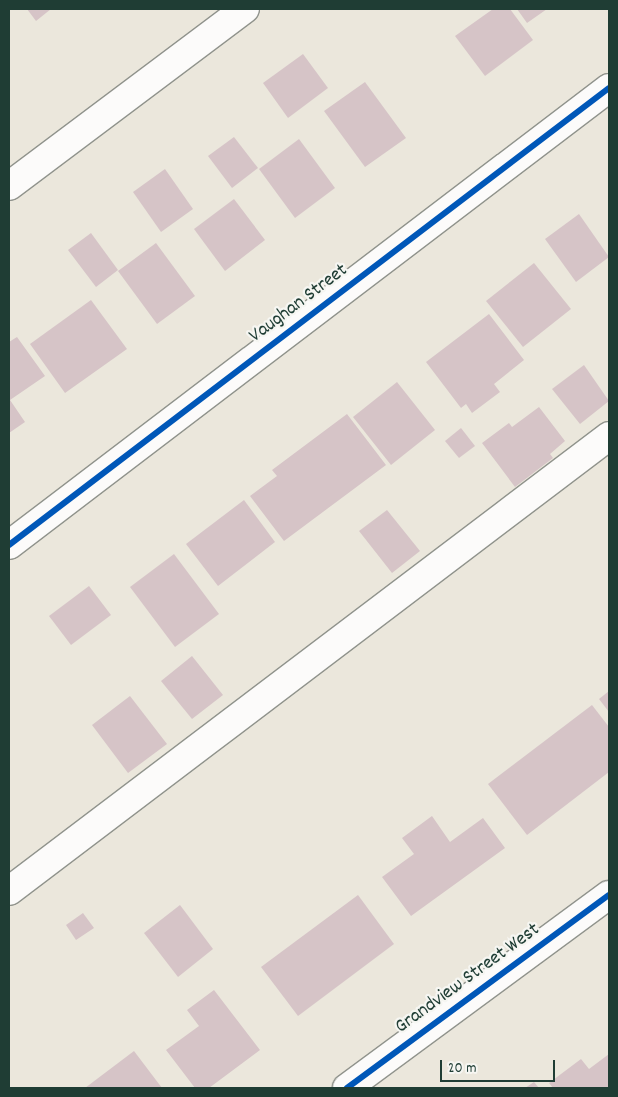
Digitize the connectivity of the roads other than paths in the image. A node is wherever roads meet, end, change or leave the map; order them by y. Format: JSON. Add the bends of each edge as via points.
{"nodes":[{"id":1,"x":245,"y":9,"type":"edge"},
{"id":2,"x":609,"y":88,"type":"edge"},
{"id":3,"x":9,"y":186,"type":"edge"},
{"id":4,"x":609,"y":436,"type":"edge"},
{"id":5,"x":9,"y":545,"type":"edge"},
{"id":6,"x":9,"y":891,"type":"edge"},
{"id":7,"x":609,"y":895,"type":"edge"},
{"id":8,"x":347,"y":1088,"type":"edge"}],
"edges":[{"from":1,"to":3,"type":"street"},
{"from":2,"to":5,"type":"street","name":"Vaughan Street"},
{"from":4,"to":6,"type":"street"},
{"from":7,"to":8,"type":"street","name":"Grandview Street West"}]}
